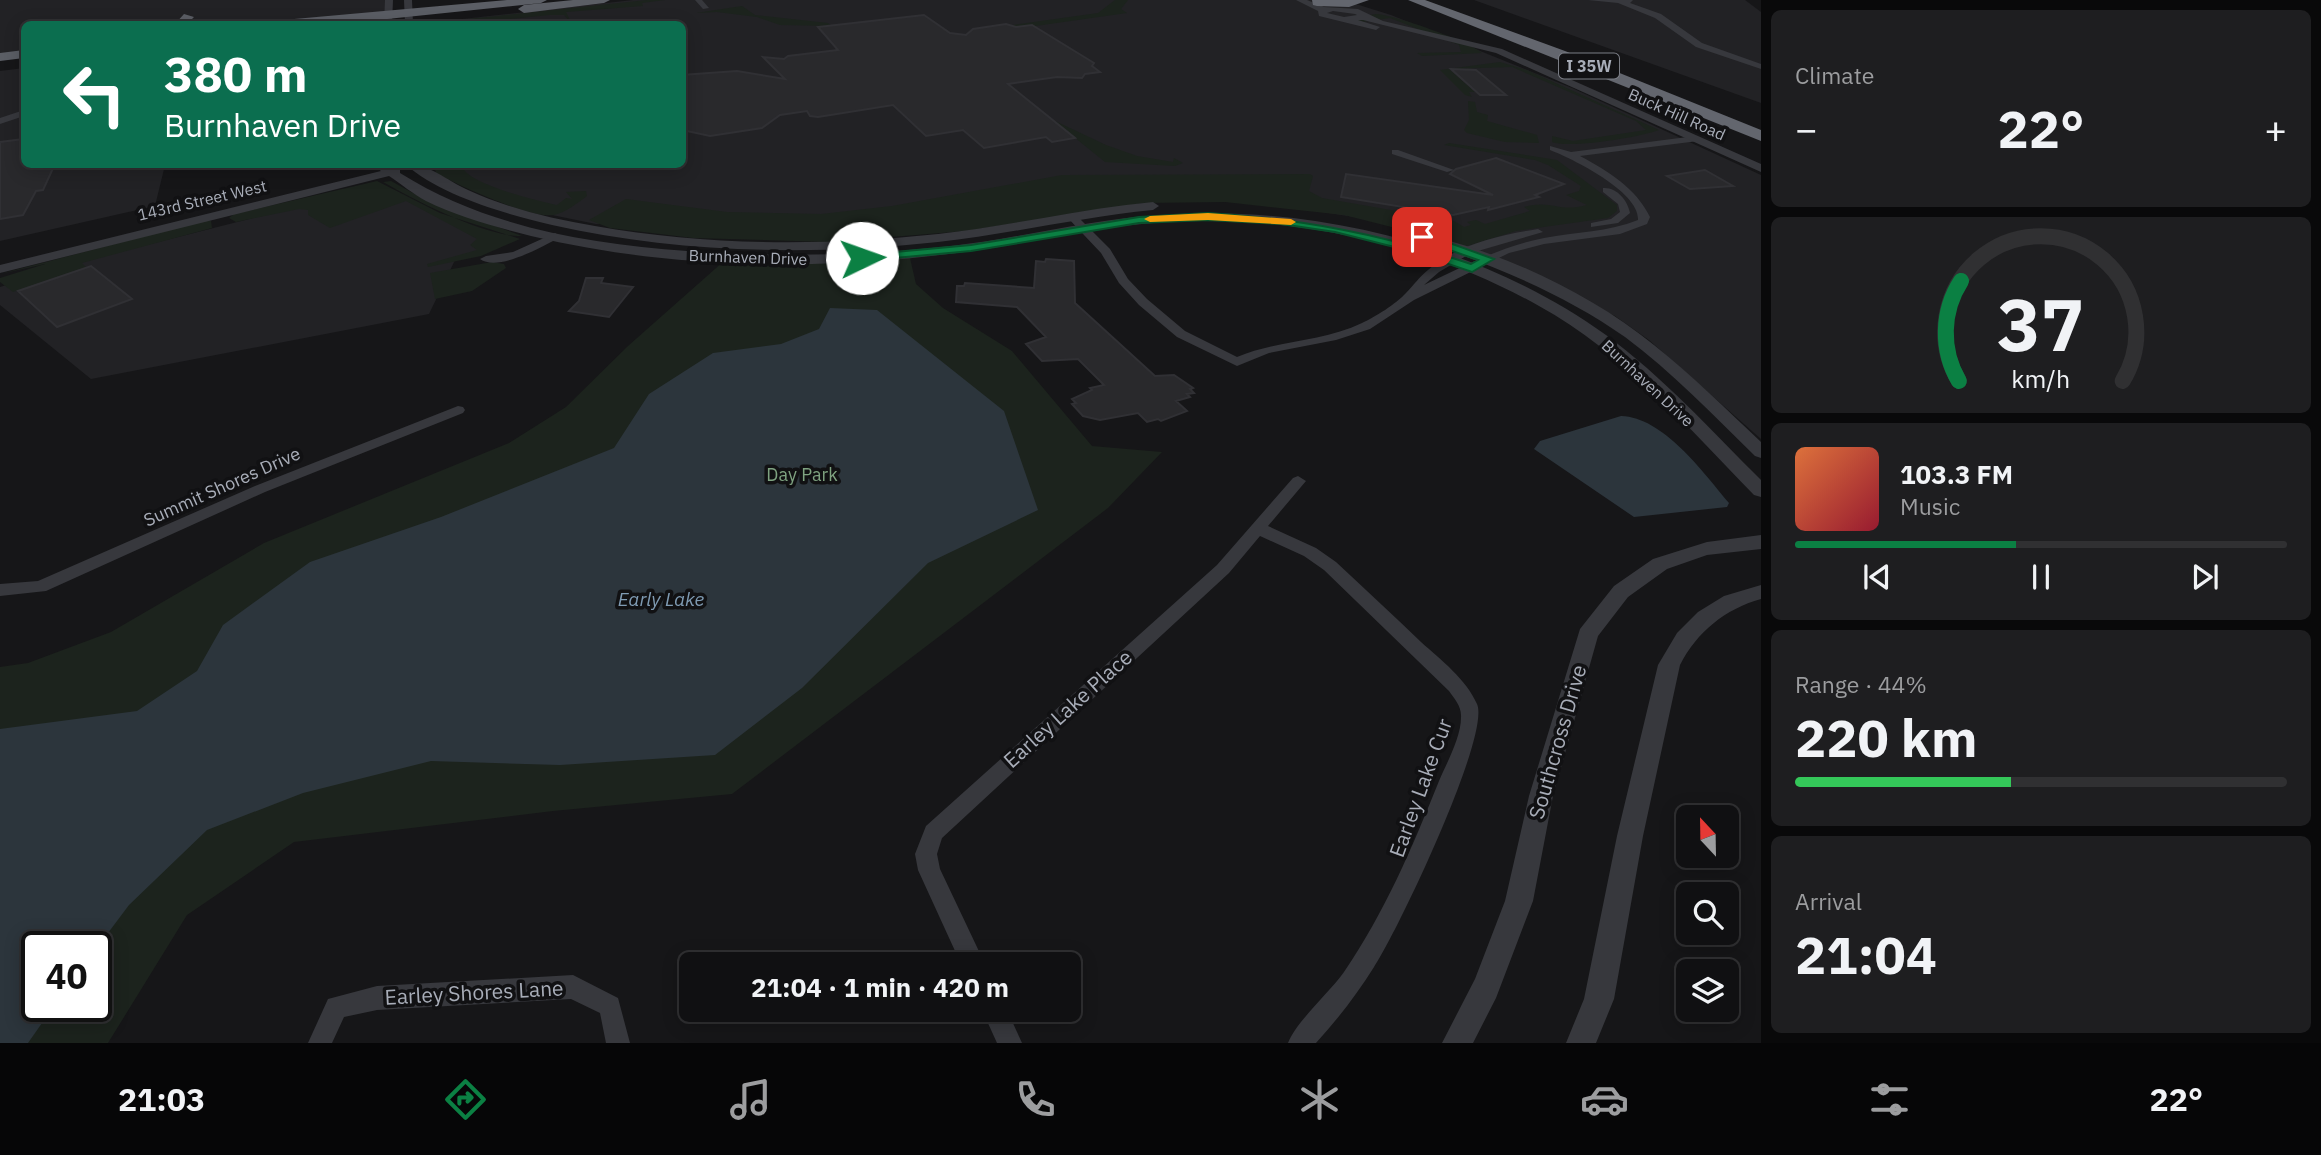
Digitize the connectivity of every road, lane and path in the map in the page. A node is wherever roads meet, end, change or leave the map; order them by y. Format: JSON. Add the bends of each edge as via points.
{"nodes":[{"id":1,"x":389,"y":0,"type":"edge"},
{"id":2,"x":408,"y":0,"type":"edge"},
{"id":3,"x":541,"y":0,"type":"edge"},
{"id":4,"x":603,"y":0,"type":"edge"},
{"id":5,"x":698,"y":0,"type":"edge"},
{"id":6,"x":1300,"y":0,"type":"edge"},
{"id":7,"x":1363,"y":0,"type":"edge"},
{"id":8,"x":1370,"y":0,"type":"edge"},
{"id":9,"x":1414,"y":0,"type":"edge"},
{"id":10,"x":1435,"y":0,"type":"edge"},
{"id":11,"x":1591,"y":0,"type":"edge"},
{"id":12,"x":1633,"y":0,"type":"edge"},
{"id":13,"x":1620,"y":2,"type":"junction"},
{"id":14,"x":1318,"y":4,"type":"edge"},
{"id":15,"x":705,"y":8,"type":"dead end"},
{"id":16,"x":1345,"y":13,"type":"junction"},
{"id":17,"x":409,"y":20,"type":"edge"},
{"id":18,"x":385,"y":21,"type":"edge"},
{"id":19,"x":21,"y":54,"type":"edge"},
{"id":20,"x":1503,"y":55,"type":"junction"},
{"id":21,"x":0,"y":57,"type":"edge"},
{"id":22,"x":21,"y":62,"type":"edge"},
{"id":23,"x":0,"y":65,"type":"edge"},
{"id":24,"x":1761,"y":67,"type":"edge"},
{"id":25,"x":21,"y":114,"type":"edge"},
{"id":26,"x":0,"y":121,"type":"edge"},
{"id":27,"x":1761,"y":125,"type":"edge"},
{"id":28,"x":1678,"y":131,"type":"junction"},
{"id":29,"x":1761,"y":136,"type":"edge"},
{"id":30,"x":1695,"y":139,"type":"junction"},
{"id":31,"x":1395,"y":152,"type":"dead end"},
{"id":32,"x":1554,"y":152,"type":"junction"},
{"id":33,"x":1574,"y":155,"type":"junction"},
{"id":34,"x":417,"y":168,"type":"edge"},
{"id":35,"x":1761,"y":168,"type":"edge"},
{"id":36,"x":383,"y":169,"type":"edge"},
{"id":37,"x":1450,"y":170,"type":"dead end"},
{"id":38,"x":1072,"y":217,"type":"junction"},
{"id":39,"x":1084,"y":229,"type":"junction"},
{"id":40,"x":537,"y":233,"type":"junction"},
{"id":41,"x":555,"y":236,"type":"junction"},
{"id":42,"x":1488,"y":259,"type":"junction"},
{"id":43,"x":1470,"y":260,"type":"junction"},
{"id":44,"x":1451,"y":261,"type":"junction"},
{"id":45,"x":0,"y":269,"type":"edge"},
{"id":46,"x":1410,"y":297,"type":"junction"},
{"id":47,"x":458,"y":410,"type":"dead end"},
{"id":48,"x":1761,"y":452,"type":"edge"},
{"id":49,"x":1298,"y":481,"type":"dead end"},
{"id":50,"x":1761,"y":491,"type":"edge"},
{"id":51,"x":1260,"y":528,"type":"junction"},
{"id":52,"x":1761,"y":542,"type":"edge"},
{"id":53,"x":0,"y":590,"type":"edge"},
{"id":54,"x":1761,"y":592,"type":"edge"},
{"id":55,"x":967,"y":952,"type":"edge"},
{"id":56,"x":1000,"y":1022,"type":"edge"},
{"id":57,"x":320,"y":1043,"type":"edge"},
{"id":58,"x":618,"y":1043,"type":"edge"},
{"id":59,"x":1010,"y":1043,"type":"edge"},
{"id":60,"x":1300,"y":1043,"type":"edge"},
{"id":61,"x":1457,"y":1043,"type":"edge"},
{"id":62,"x":1581,"y":1043,"type":"edge"}],
"edges":[{"from":1,"to":18,"type":"street"},
{"from":2,"to":17,"type":"street"},
{"from":3,"to":17,"type":"highway"},
{"from":4,"to":17,"type":"highway"},
{"from":5,"to":15,"type":"street"},
{"from":6,"to":14,"type":"street"},
{"from":7,"to":14,"type":"highway"},
{"from":8,"to":16,"type":"highway","via":[[1371,5]]},
{"from":9,"to":29,"type":"highway","number":"I 35W"},
{"from":10,"to":27,"type":"highway","number":"I 35W"},
{"from":11,"to":13,"type":"street"},
{"from":12,"to":13,"type":"street"},
{"from":13,"to":24,"type":"street","via":[[1658,16],[1699,45]]},
{"from":14,"to":16,"type":"street","name":"Buck Hill Road"},
{"from":16,"to":20,"type":"street","name":"Buck Hill Road"},
{"from":16,"to":20,"type":"street","name":"Buck Hill Road","via":[[1465,39]]},
{"from":19,"to":21,"type":"highway"},
{"from":20,"to":28,"type":"street","name":"Buck Hill Road"},
{"from":22,"to":23,"type":"highway"},
{"from":25,"to":26,"type":"street"},
{"from":28,"to":30,"type":"street","name":"Buck Hill Road"},
{"from":28,"to":32,"type":"street"},
{"from":30,"to":33,"type":"street"},
{"from":30,"to":35,"type":"street","name":"Buck Hill Road"},
{"from":31,"to":37,"type":"street"},
{"from":32,"to":33,"type":"street"},
{"from":32,"to":43,"type":"street","via":[[1623,203],[1622,218],[1527,233]]},
{"from":33,"to":42,"type":"street","via":[[1639,201],[1643,222],[1620,231],[1524,245]]},
{"from":34,"to":38,"type":"street","name":"Burnhaven Drive","via":[[470,195],[529,215],[601,231],[701,242],[884,243]]},
{"from":36,"to":40,"type":"street","name":"Burnhaven Drive","via":[[448,205]]},
{"from":36,"to":45,"type":"street","name":"143rd Street West"},
{"from":38,"to":39,"type":"street"},
{"from":38,"to":43,"type":"street","name":"Burnhaven Drive","via":[[1179,204],[1257,206],[1364,222]]},
{"from":39,"to":41,"type":"street","name":"Burnhaven Drive","via":[[946,251],[805,260],[663,253]]},
{"from":39,"to":44,"type":"street","name":"Burnhaven Drive","via":[[1162,218],[1255,218],[1361,234]]},
{"from":39,"to":46,"type":"street","via":[[1143,302],[1181,334],[1237,362],[1265,350],[1366,326]]},
{"from":40,"to":41,"type":"street","name":"Burnhaven Drive"},
{"from":40,"to":41,"type":"street","via":[[486,259],[516,255]]},
{"from":42,"to":43,"type":"street","name":"Burnhaven Drive"},
{"from":42,"to":48,"type":"street","name":"Burnhaven Drive","via":[[1563,294],[1632,336]]},
{"from":43,"to":44,"type":"street","name":"Burnhaven Drive"},
{"from":43,"to":46,"type":"street"},
{"from":43,"to":50,"type":"street","name":"Burnhaven Drive","via":[[1619,352]]},
{"from":44,"to":46,"type":"street","via":[[1419,283]]},
{"from":47,"to":53,"type":"street","name":"Summit Shores Drive","via":[[260,489],[50,583]]},
{"from":49,"to":51,"type":"street","name":"Earley Lake Place"},
{"from":51,"to":55,"type":"street","name":"Earley Lake Place","via":[[1223,569],[933,833],[926,854],[929,870]]},
{"from":51,"to":60,"type":"street","name":"Earley Lake Cur","via":[[1310,552],[1339,573],[1456,686],[1471,716],[1418,866],[1394,916],[1340,999]]},
{"from":52,"to":61,"type":"street","name":"Southcross Drive","via":[[1696,550],[1667,561],[1621,588],[1588,635],[1545,783],[1519,901],[1486,988]]},
{"from":54,"to":62,"type":"street","via":[[1722,606],[1698,622],[1680,642],[1669,665],[1598,999]]},
{"from":56,"to":59,"type":"street"},
{"from":57,"to":58,"type":"street","name":"Earley Shores Lane","via":[[336,1007],[367,1000],[573,987],[610,1006]]}]}
